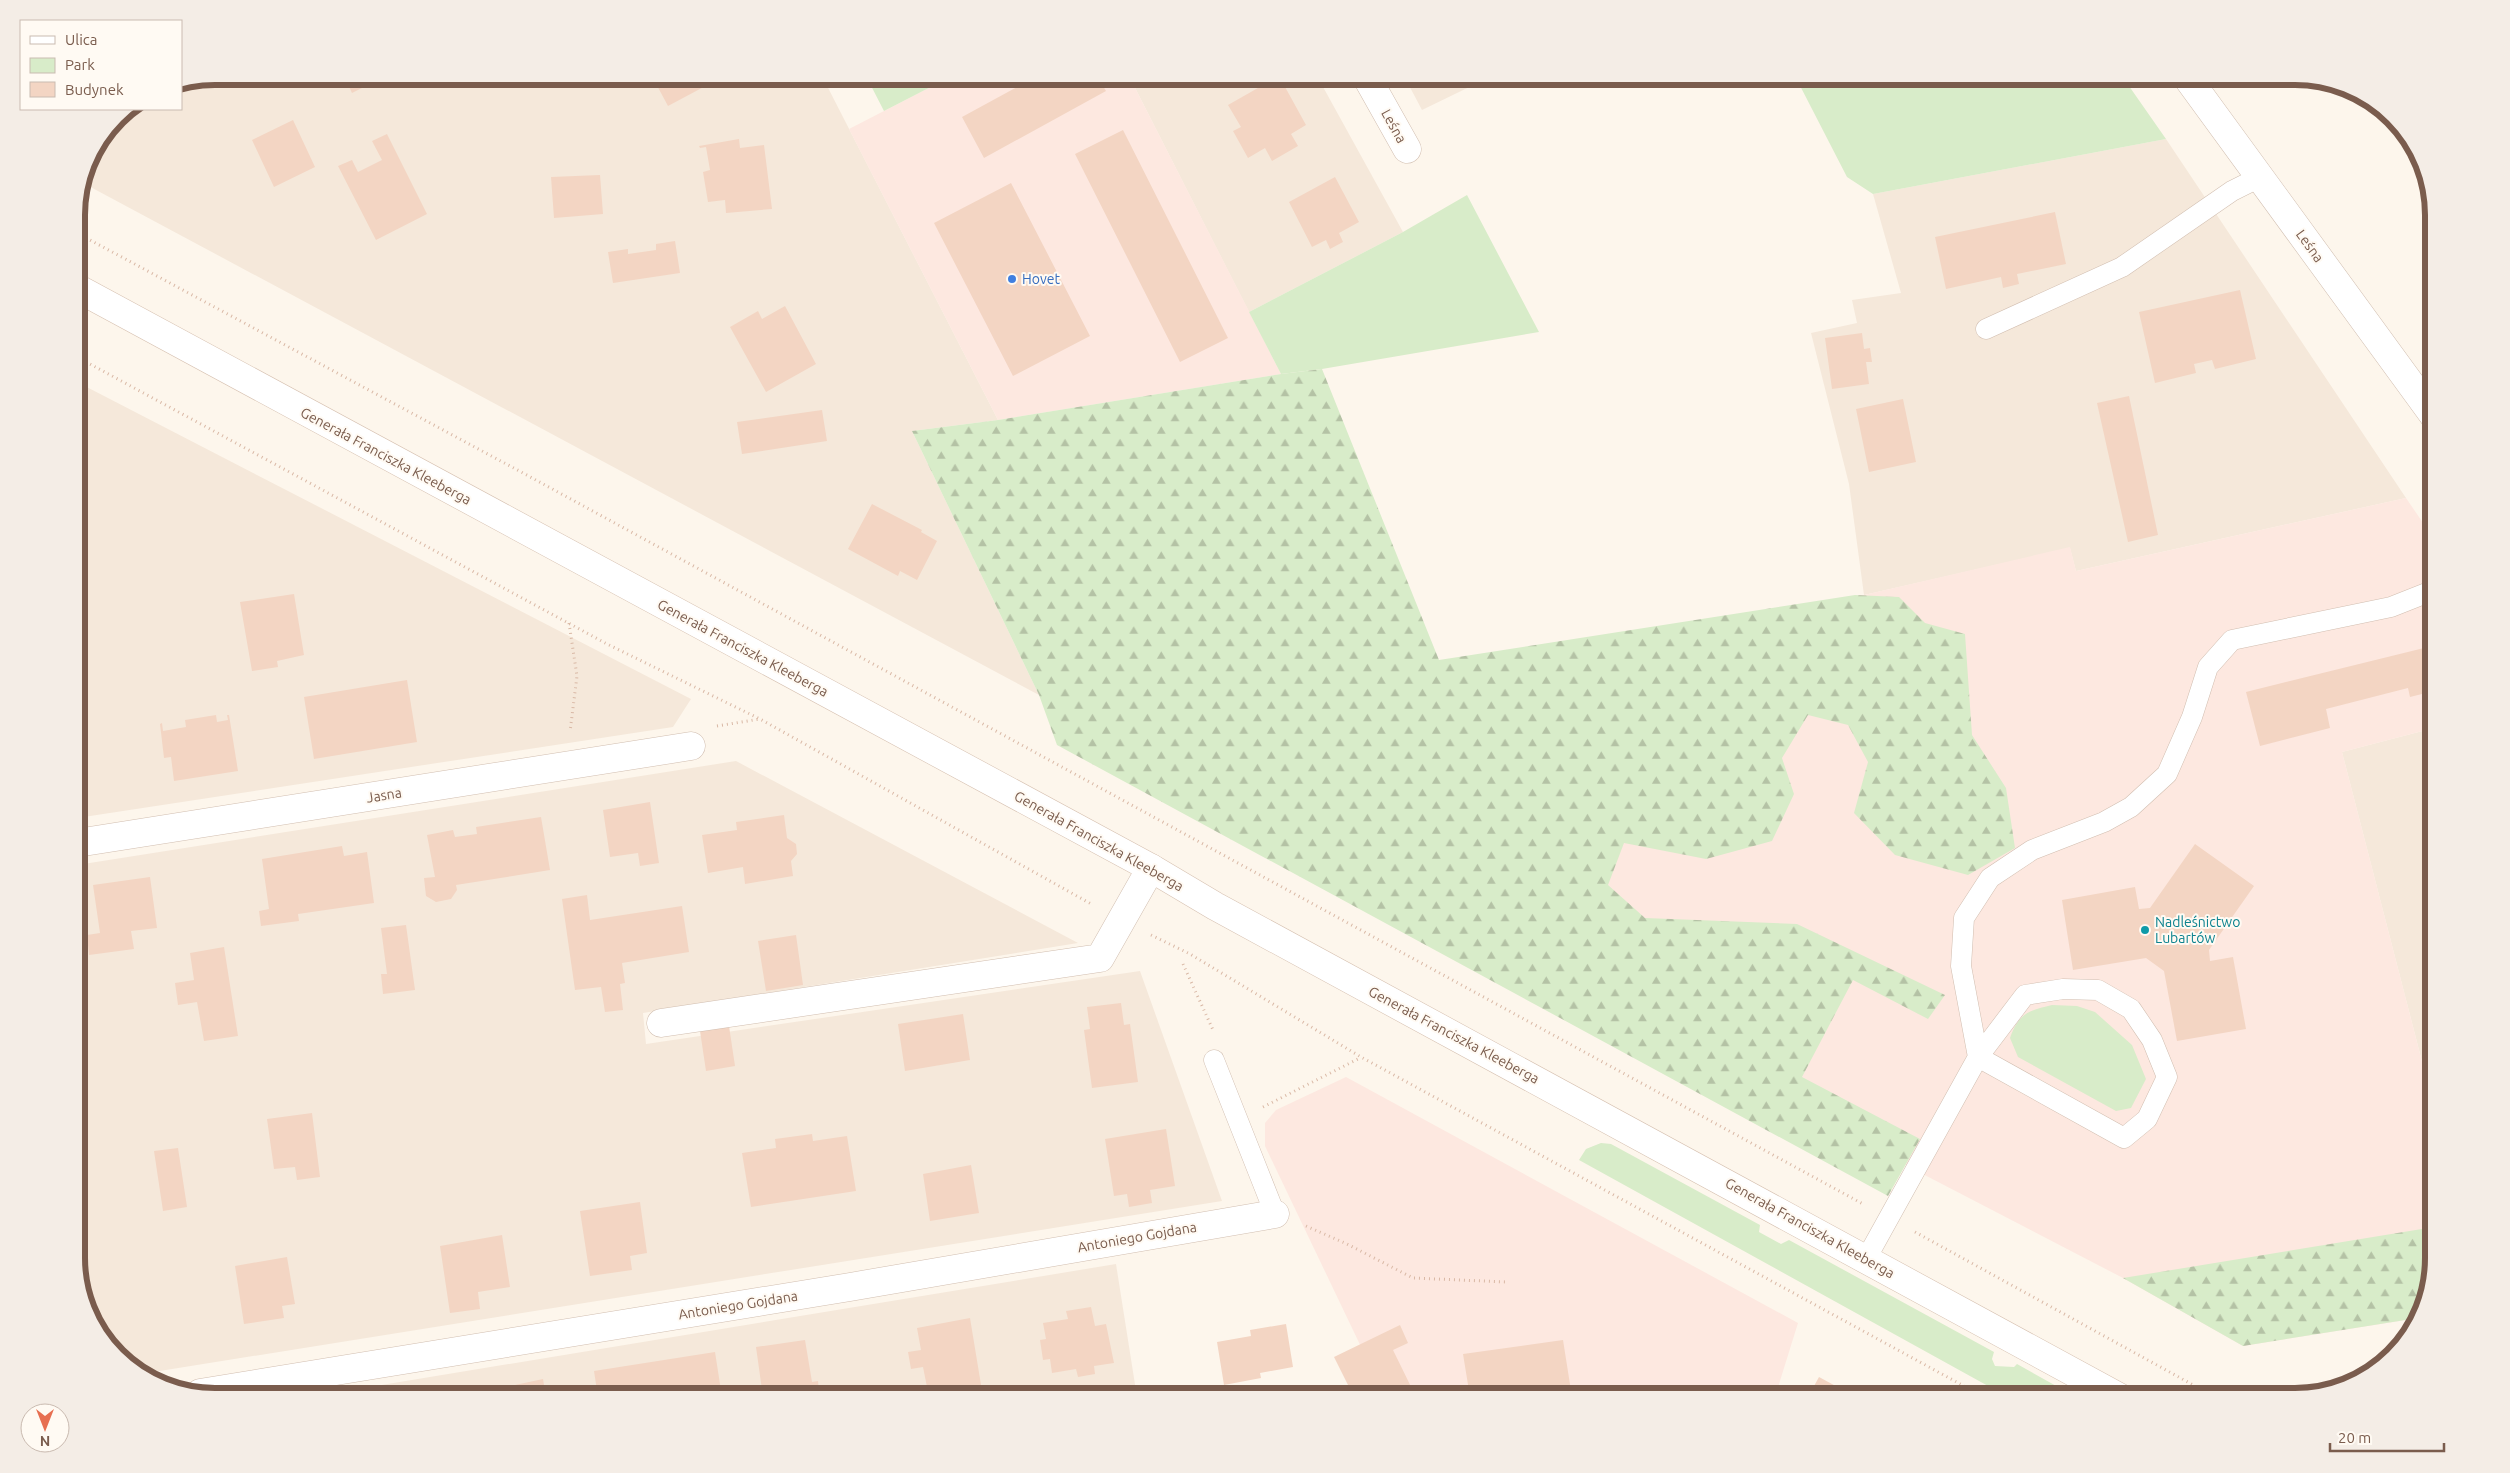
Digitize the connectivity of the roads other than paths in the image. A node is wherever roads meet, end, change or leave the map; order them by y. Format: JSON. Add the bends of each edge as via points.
{"nodes":[{"id":1,"x":1371,"y":85,"type":"edge"},
{"id":2,"x":2193,"y":85,"type":"edge"},
{"id":3,"x":1407,"y":149,"type":"dead end"},
{"id":4,"x":2260,"y":177,"type":"junction"},
{"id":5,"x":85,"y":293,"type":"edge"},
{"id":6,"x":1986,"y":329,"type":"dead end"},
{"id":7,"x":2425,"y":404,"type":"edge"},
{"id":8,"x":2425,"y":594,"type":"edge"},
{"id":9,"x":691,"y":746,"type":"dead end"},
{"id":10,"x":85,"y":842,"type":"edge"},
{"id":11,"x":1151,"y":868,"type":"junction"},
{"id":12,"x":661,"y":1023,"type":"dead end"},
{"id":13,"x":1978,"y":1057,"type":"junction"},
{"id":14,"x":1214,"y":1060,"type":"road end"},
{"id":15,"x":1275,"y":1214,"type":"joint"},
{"id":16,"x":1866,"y":1259,"type":"junction"},
{"id":17,"x":231,"y":1388,"type":"edge"},
{"id":18,"x":2103,"y":1388,"type":"edge"}],
"edges":[{"from":1,"to":3,"type":"street","name":"Leśna"},
{"from":2,"to":4,"type":"street","name":"Leśna"},
{"from":4,"to":6,"type":"lane","via":[[2232,191],[2122,267]]},
{"from":4,"to":7,"type":"street","name":"Leśna"},
{"from":5,"to":11,"type":"street","name":"Generała Franciszka Kleeberga"},
{"from":8,"to":13,"type":"lane","via":[[2391,608],[2232,640],[2208,667],[2192,717],[2167,774],[2131,807],[2104,822],[2032,850],[1990,878],[1964,918],[1961,956]]},
{"from":9,"to":10,"type":"street","name":"Jasna"},
{"from":11,"to":12,"type":"street","via":[[1100,958]]},
{"from":11,"to":16,"type":"street","name":"Generała Franciszka Kleeberga"},
{"from":13,"to":13,"type":"lane","via":[[2124,1138],[2147,1118],[2167,1078],[2152,1040],[2131,1009],[2098,990],[2063,989],[2025,995]]},
{"from":13,"to":16,"type":"lane"},
{"from":14,"to":15,"type":"lane"},
{"from":15,"to":17,"type":"street","name":"Antoniego Gojdana"},
{"from":16,"to":18,"type":"street","name":"Generała Franciszka Kleeberga"}]}
